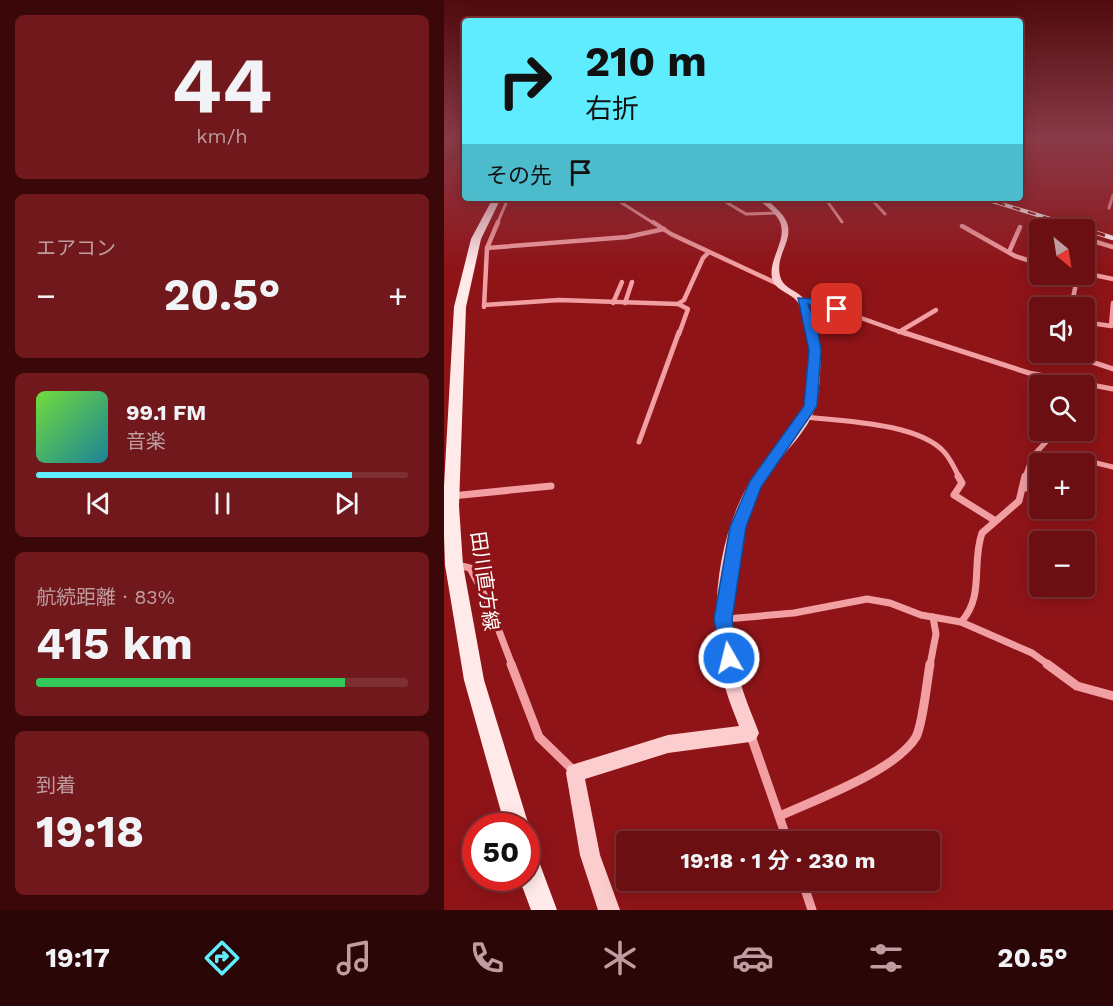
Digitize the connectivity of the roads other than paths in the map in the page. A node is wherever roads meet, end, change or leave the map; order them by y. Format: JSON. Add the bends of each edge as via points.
{"nodes":[{"id":1,"x":1113,"y":196,"type":"edge"},
{"id":2,"x":495,"y":201,"type":"edge"},
{"id":3,"x":507,"y":201,"type":"edge"},
{"id":4,"x":619,"y":201,"type":"edge"},
{"id":5,"x":723,"y":201,"type":"edge"},
{"id":6,"x":763,"y":201,"type":"edge"},
{"id":7,"x":827,"y":201,"type":"edge"},
{"id":8,"x":873,"y":201,"type":"edge"},
{"id":9,"x":1109,"y":208,"type":"dead end"},
{"id":10,"x":777,"y":213,"type":"junction"},
{"id":11,"x":885,"y":214,"type":"dead end"},
{"id":12,"x":842,"y":222,"type":"dead end"},
{"id":13,"x":962,"y":226,"type":"dead end"},
{"id":14,"x":1020,"y":227,"type":"dead end"},
{"id":15,"x":664,"y":229,"type":"junction"},
{"id":16,"x":1095,"y":242,"type":"edge"},
{"id":17,"x":1113,"y":247,"type":"edge"},
{"id":18,"x":488,"y":248,"type":"junction"},
{"id":19,"x":1010,"y":252,"type":"junction"},
{"id":20,"x":708,"y":253,"type":"junction"},
{"id":21,"x":1029,"y":259,"type":"edge"},
{"id":22,"x":1095,"y":275,"type":"edge"},
{"id":23,"x":1113,"y":279,"type":"edge"},
{"id":24,"x":622,"y":282,"type":"dead end"},
{"id":25,"x":632,"y":282,"type":"dead end"},
{"id":26,"x":778,"y":284,"type":"junction"},
{"id":27,"x":801,"y":301,"type":"junction"},
{"id":28,"x":613,"y":303,"type":"junction"},
{"id":29,"x":625,"y":303,"type":"junction"},
{"id":30,"x":1113,"y":303,"type":"edge"},
{"id":31,"x":678,"y":304,"type":"junction"},
{"id":32,"x":936,"y":310,"type":"dead end"},
{"id":33,"x":1095,"y":324,"type":"edge"},
{"id":34,"x":899,"y":332,"type":"junction"},
{"id":35,"x":1095,"y":363,"type":"edge"},
{"id":36,"x":1113,"y":369,"type":"edge"},
{"id":37,"x":1044,"y":375,"type":"edge"},
{"id":38,"x":1095,"y":386,"type":"edge"},
{"id":39,"x":1113,"y":389,"type":"edge"},
{"id":40,"x":805,"y":417,"type":"junction"},
{"id":41,"x":1047,"y":441,"type":"edge"},
{"id":42,"x":639,"y":442,"type":"dead end"},
{"id":43,"x":1095,"y":461,"type":"edge"},
{"id":44,"x":1113,"y":467,"type":"edge"},
{"id":45,"x":551,"y":486,"type":"dead end"},
{"id":46,"x":1029,"y":487,"type":"edge"},
{"id":47,"x":1026,"y":488,"type":"junction"},
{"id":48,"x":451,"y":496,"type":"junction"},
{"id":49,"x":994,"y":520,"type":"junction"},
{"id":50,"x":453,"y":565,"type":"junction"},
{"id":51,"x":933,"y":617,"type":"junction"},
{"id":52,"x":723,"y":619,"type":"junction"},
{"id":53,"x":961,"y":622,"type":"junction"},
{"id":54,"x":1113,"y":696,"type":"edge"},
{"id":55,"x":750,"y":733,"type":"junction"},
{"id":56,"x":576,"y":773,"type":"junction"},
{"id":57,"x":513,"y":813,"type":"edge"},
{"id":58,"x":780,"y":816,"type":"junction"},
{"id":59,"x":785,"y":831,"type":"edge"},
{"id":60,"x":537,"y":891,"type":"edge"},
{"id":61,"x":806,"y":891,"type":"edge"},
{"id":62,"x":544,"y":910,"type":"edge"},
{"id":63,"x":609,"y":910,"type":"edge"},
{"id":64,"x":812,"y":910,"type":"edge"}],
"edges":[{"from":1,"to":9,"type":"street"},
{"from":2,"to":48,"type":"main road","name":"田川直方線","via":[[476,239],[460,307]]},
{"from":3,"to":18,"type":"street"},
{"from":4,"to":15,"type":"street"},
{"from":5,"to":10,"type":"street","via":[[741,214]]},
{"from":6,"to":10,"type":"main road"},
{"from":7,"to":12,"type":"street"},
{"from":8,"to":11,"type":"street"},
{"from":10,"to":26,"type":"main road","via":[[787,236],[776,262]]},
{"from":13,"to":19,"type":"street"},
{"from":14,"to":19,"type":"street"},
{"from":15,"to":18,"type":"street","via":[[627,237]]},
{"from":15,"to":20,"type":"street"},
{"from":16,"to":17,"type":"street"},
{"from":18,"to":28,"type":"street","via":[[484,306],[559,300]]},
{"from":19,"to":21,"type":"street"},
{"from":20,"to":26,"type":"street"},
{"from":20,"to":31,"type":"street","via":[[702,258],[684,300]]},
{"from":22,"to":23,"type":"street"},
{"from":24,"to":28,"type":"street"},
{"from":25,"to":29,"type":"street"},
{"from":26,"to":27,"type":"main road"},
{"from":27,"to":34,"type":"street","via":[[816,302]]},
{"from":27,"to":40,"type":"main road","via":[[815,350],[811,406]]},
{"from":28,"to":29,"type":"street"},
{"from":29,"to":31,"type":"street"},
{"from":30,"to":33,"type":"street","via":[[1112,326]]},
{"from":31,"to":42,"type":"street","via":[[688,309]]},
{"from":32,"to":34,"type":"street"},
{"from":34,"to":37,"type":"street"},
{"from":35,"to":36,"type":"street"},
{"from":38,"to":39,"type":"street"},
{"from":40,"to":49,"type":"street","via":[[883,427],[943,450],[962,483],[954,495]]},
{"from":40,"to":52,"type":"main road","via":[[750,496],[732,549]]},
{"from":41,"to":47,"type":"street","via":[[1028,462]]},
{"from":43,"to":44,"type":"street"},
{"from":45,"to":48,"type":"street"},
{"from":46,"to":47,"type":"street"},
{"from":47,"to":49,"type":"street","via":[[1007,515]]},
{"from":48,"to":50,"type":"main road","name":"田川直方線"},
{"from":49,"to":53,"type":"street","via":[[981,536],[975,594],[970,614]]},
{"from":50,"to":56,"type":"street","via":[[470,568],[489,602],[540,737]]},
{"from":50,"to":57,"type":"main road","name":"田川直方線","via":[[474,680]]},
{"from":51,"to":52,"type":"street","via":[[867,599],[794,613]]},
{"from":51,"to":53,"type":"street"},
{"from":51,"to":58,"type":"street","via":[[936,634],[917,735],[910,747],[886,764]]},
{"from":52,"to":55,"type":"main road","via":[[731,677]]},
{"from":53,"to":54,"type":"street","via":[[1032,653],[1077,686]]},
{"from":55,"to":56,"type":"main road","via":[[668,744]]},
{"from":55,"to":58,"type":"street"},
{"from":56,"to":63,"type":"main road","via":[[590,855]]},
{"from":58,"to":59,"type":"street"},
{"from":60,"to":62,"type":"main road"},
{"from":61,"to":64,"type":"street"}]}
